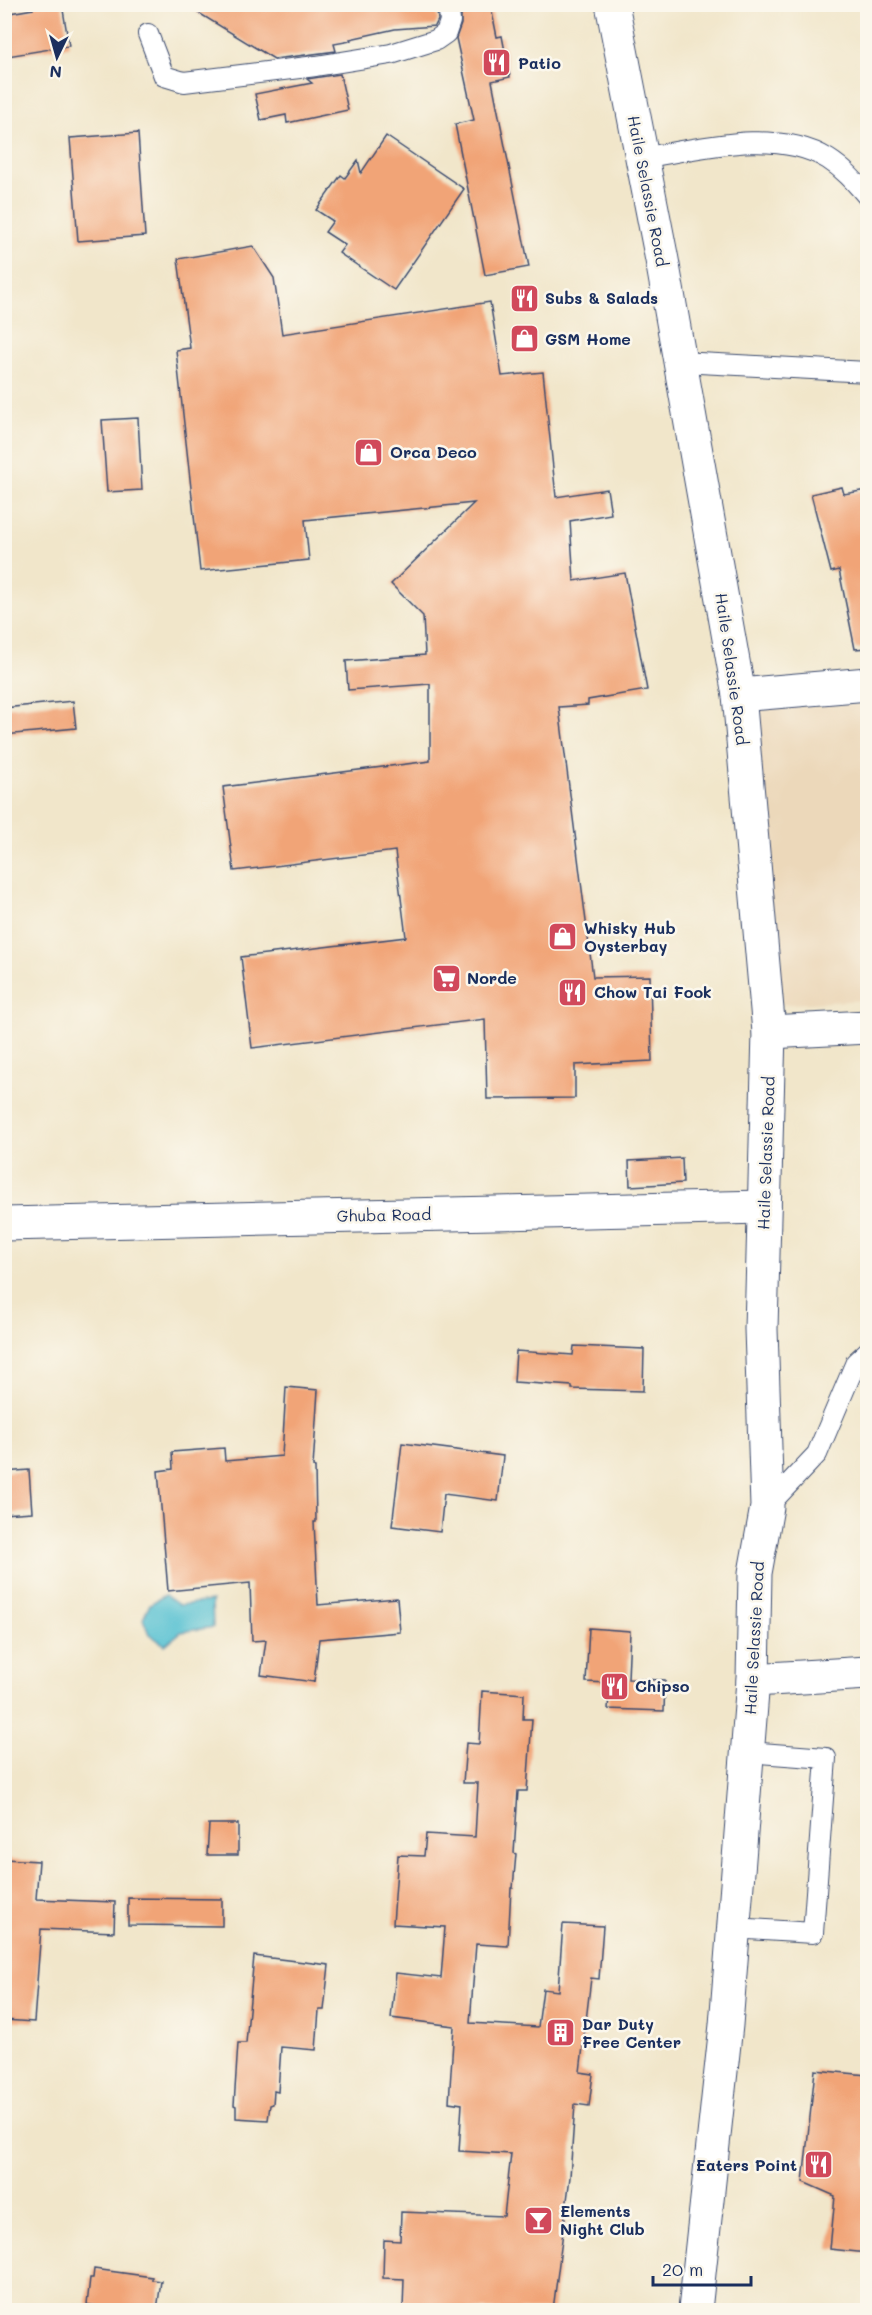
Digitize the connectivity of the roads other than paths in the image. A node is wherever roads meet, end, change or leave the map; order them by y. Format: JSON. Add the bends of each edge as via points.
{"nodes":[{"id":1,"x":448,"y":4,"type":"edge"},
{"id":2,"x":612,"y":4,"type":"edge"},
{"id":3,"x":148,"y":34,"type":"dead end"},
{"id":4,"x":642,"y":159,"type":"junction"},
{"id":5,"x":867,"y":197,"type":"edge"},
{"id":6,"x":681,"y":362,"type":"junction"},
{"id":7,"x":867,"y":372,"type":"edge"},
{"id":8,"x":867,"y":684,"type":"edge"},
{"id":9,"x":739,"y":695,"type":"junction"},
{"id":10,"x":867,"y":1027,"type":"edge"},
{"id":11,"x":769,"y":1032,"type":"junction"},
{"id":12,"x":764,"y":1207,"type":"junction"},
{"id":13,"x":4,"y":1224,"type":"edge"},
{"id":14,"x":867,"y":1351,"type":"edge"},
{"id":15,"x":767,"y":1507,"type":"junction"},
{"id":16,"x":867,"y":1673,"type":"edge"},
{"id":17,"x":753,"y":1680,"type":"junction"},
{"id":18,"x":747,"y":1752,"type":"junction"},
{"id":19,"x":733,"y":1928,"type":"junction"},
{"id":20,"x":695,"y":2310,"type":"edge"}],
"edges":[{"from":1,"to":3,"type":"lane","via":[[450,21],[446,33],[391,54],[184,82],[164,76]]},
{"from":2,"to":4,"type":"street","name":"Haile Selassie Road"},
{"from":4,"to":5,"type":"lane","via":[[724,145],[772,142],[800,147],[826,158],[848,174]]},
{"from":4,"to":6,"type":"street","name":"Haile Selassie Road"},
{"from":6,"to":7,"type":"lane"},
{"from":6,"to":9,"type":"street","name":"Haile Selassie Road"},
{"from":8,"to":9,"type":"street"},
{"from":9,"to":11,"type":"street","name":"Haile Selassie Road"},
{"from":10,"to":11,"type":"street"},
{"from":11,"to":12,"type":"street","name":"Haile Selassie Road"},
{"from":12,"to":13,"type":"street","name":"Ghuba Road"},
{"from":12,"to":15,"type":"street","name":"Haile Selassie Road","via":[[761,1329]]},
{"from":14,"to":15,"type":"lane","via":[[856,1362],[817,1454]]},
{"from":15,"to":17,"type":"street","name":"Haile Selassie Road","via":[[755,1573]]},
{"from":16,"to":17,"type":"street"},
{"from":17,"to":18,"type":"street","name":"Haile Selassie Road"},
{"from":18,"to":19,"type":"street","name":"Haile Selassie Road"},
{"from":18,"to":19,"type":"lane","via":[[826,1758],[813,1933]]},
{"from":19,"to":20,"type":"street","name":"Haile Selassie Road"}]}
